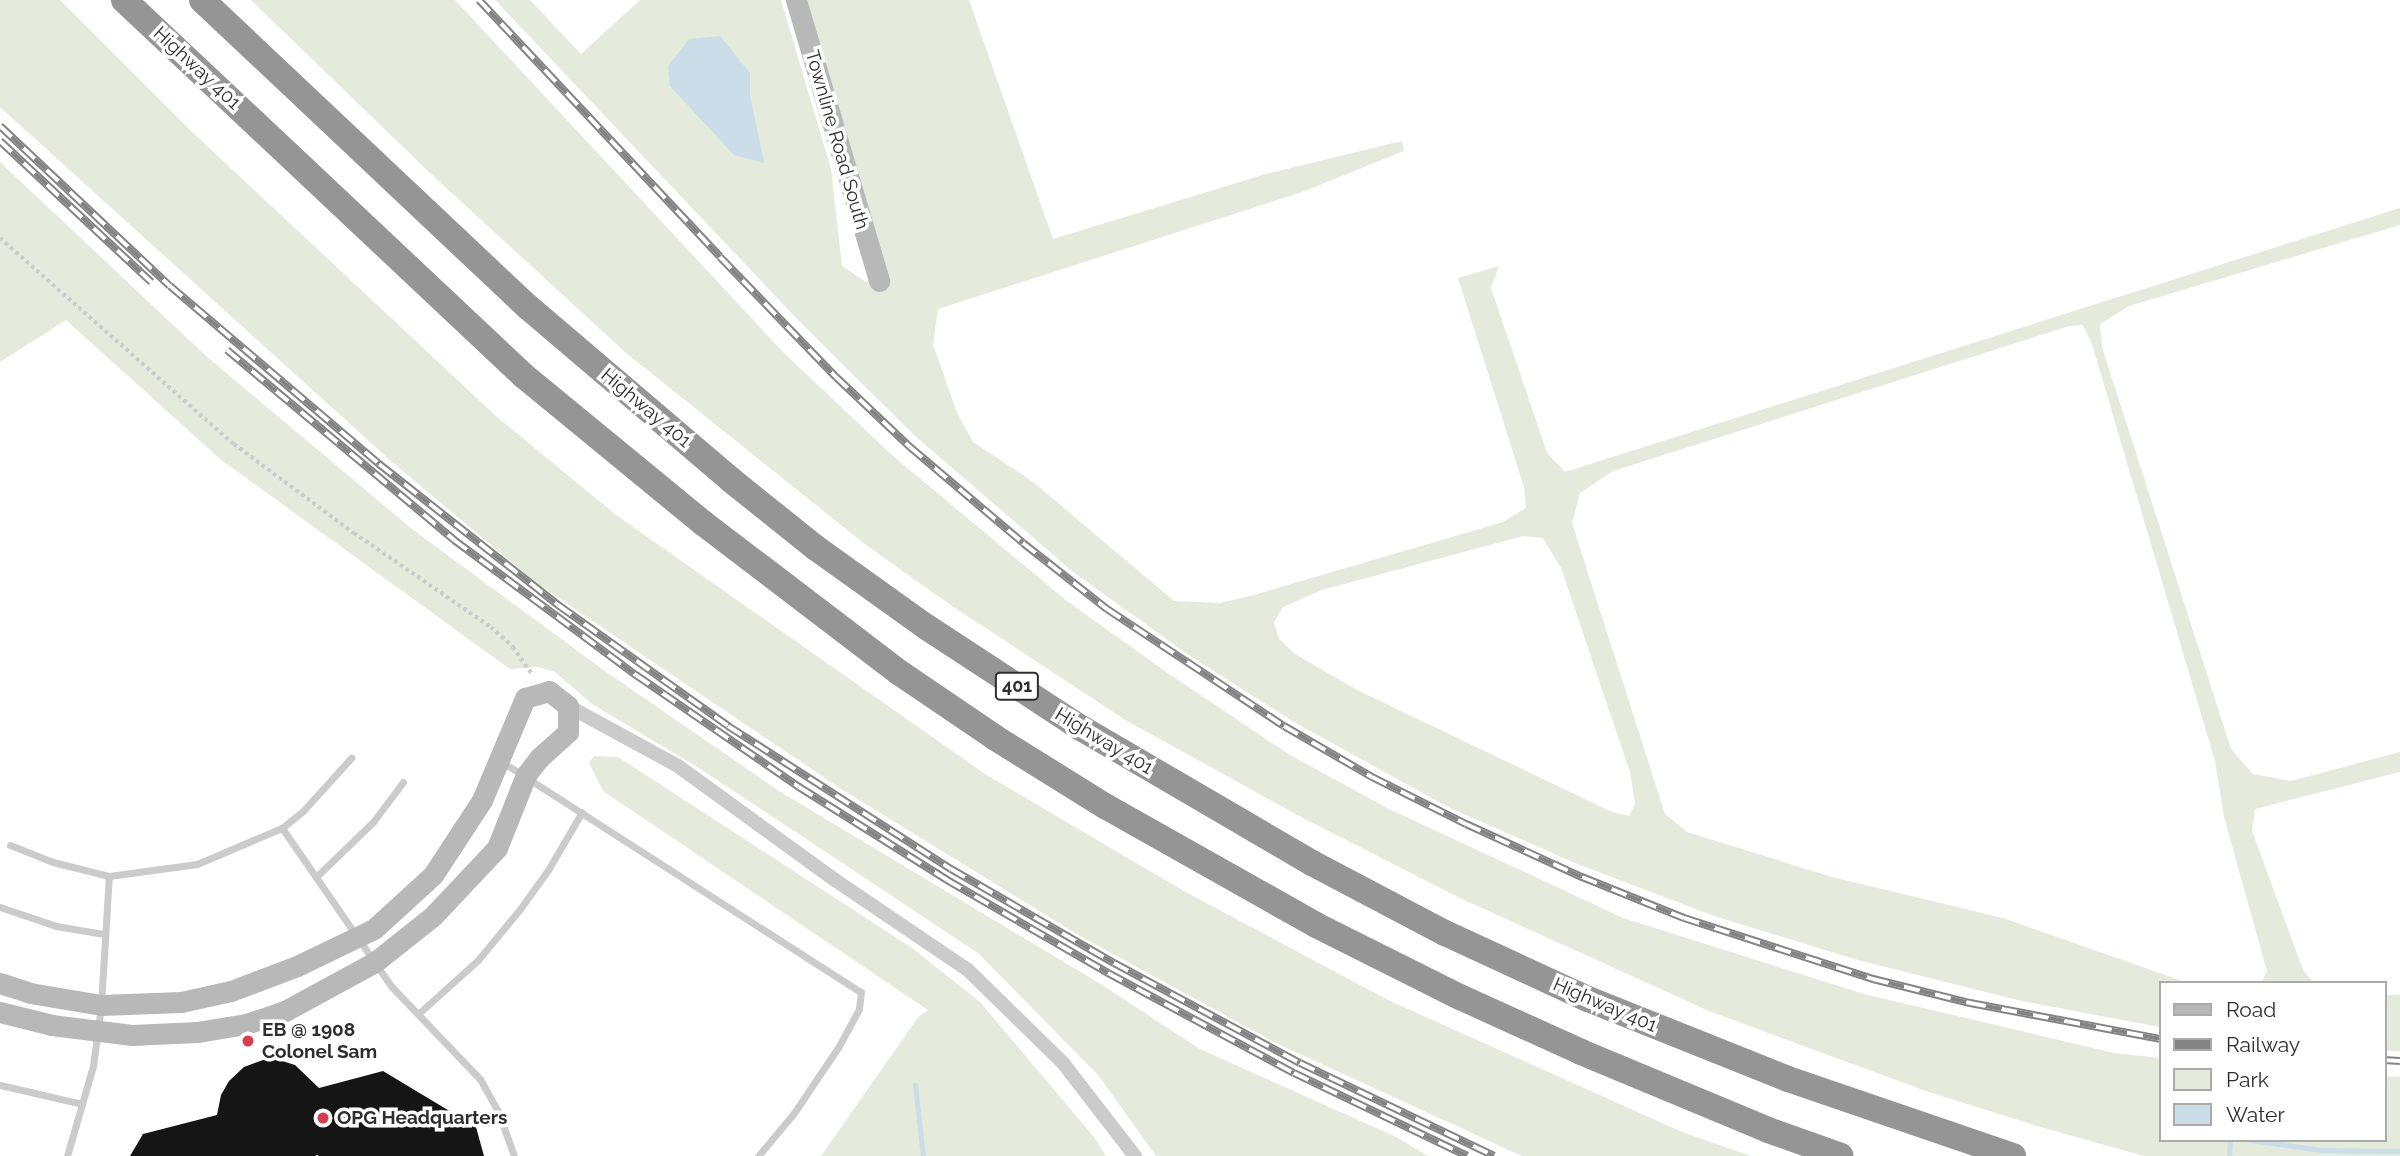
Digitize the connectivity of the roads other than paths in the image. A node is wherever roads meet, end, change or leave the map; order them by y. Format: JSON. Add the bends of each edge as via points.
{"nodes":[{"id":1,"x":124,"y":0,"type":"edge"},
{"id":2,"x":202,"y":0,"type":"edge"},
{"id":3,"x":796,"y":0,"type":"edge"},
{"id":4,"x":879,"y":281,"type":"dead end"},
{"id":5,"x":568,"y":706,"type":"junction"},
{"id":6,"x":351,"y":758,"type":"dead end"},
{"id":7,"x":498,"y":760,"type":"junction"},
{"id":8,"x":526,"y":775,"type":"junction"},
{"id":9,"x":403,"y":782,"type":"dead end"},
{"id":10,"x":582,"y":812,"type":"junction"},
{"id":11,"x":282,"y":828,"type":"junction"},
{"id":12,"x":10,"y":845,"type":"dead end"},
{"id":13,"x":109,"y":876,"type":"junction"},
{"id":14,"x":316,"y":877,"type":"junction"},
{"id":15,"x":0,"y":907,"type":"edge"},
{"id":16,"x":104,"y":934,"type":"junction"},
{"id":17,"x":357,"y":937,"type":"junction"},
{"id":18,"x":375,"y":962,"type":"junction"},
{"id":19,"x":0,"y":983,"type":"edge"},
{"id":20,"x":101,"y":1006,"type":"junction"},
{"id":21,"x":0,"y":1012,"type":"edge"},
{"id":22,"x":418,"y":1014,"type":"junction"},
{"id":23,"x":96,"y":1032,"type":"junction"},
{"id":24,"x":0,"y":1085,"type":"edge"},
{"id":25,"x":82,"y":1104,"type":"junction"},
{"id":26,"x":67,"y":1156,"type":"edge"},
{"id":27,"x":514,"y":1156,"type":"edge"},
{"id":28,"x":758,"y":1156,"type":"edge"},
{"id":29,"x":1135,"y":1156,"type":"edge"},
{"id":30,"x":1841,"y":1156,"type":"edge"},
{"id":31,"x":2014,"y":1156,"type":"edge"}],
"edges":[{"from":1,"to":30,"type":"highway","name":"Highway 401","via":[[524,376],[714,532],[900,673],[984,730],[1162,839],[1316,925],[1448,991],[1593,1058]]},
{"from":2,"to":31,"type":"highway","name":"Highway 401","number":"401","via":[[528,307],[731,480],[925,626],[1081,728],[1312,863],[1445,933],[1788,1079]]},
{"from":3,"to":4,"type":"street","name":"Townline Road South"},
{"from":5,"to":7,"type":"street","via":[[549,691],[525,698]]},
{"from":5,"to":8,"type":"street","via":[[568,732]]},
{"from":5,"to":29,"type":"street","via":[[678,766],[968,970],[1063,1063]]},
{"from":6,"to":11,"type":"lane"},
{"from":7,"to":8,"type":"lane"},
{"from":7,"to":17,"type":"street","via":[[482,800],[433,875],[373,929]]},
{"from":8,"to":10,"type":"lane"},
{"from":8,"to":18,"type":"street","via":[[497,848],[433,916]]},
{"from":9,"to":14,"type":"lane","via":[[373,822]]},
{"from":10,"to":22,"type":"lane","via":[[520,909],[478,960]]},
{"from":10,"to":28,"type":"lane","via":[[861,992],[859,1009],[839,1046]]},
{"from":11,"to":13,"type":"lane","via":[[197,863]]},
{"from":11,"to":14,"type":"lane"},
{"from":12,"to":13,"type":"lane"},
{"from":13,"to":16,"type":"lane"},
{"from":14,"to":17,"type":"lane"},
{"from":15,"to":16,"type":"lane","via":[[56,926]]},
{"from":16,"to":20,"type":"lane"},
{"from":17,"to":18,"type":"lane"},
{"from":17,"to":20,"type":"street","via":[[231,991],[181,1002]]},
{"from":18,"to":22,"type":"lane"},
{"from":18,"to":23,"type":"street","via":[[285,1011],[246,1024],[197,1032]]},
{"from":19,"to":20,"type":"street"},
{"from":20,"to":23,"type":"lane"},
{"from":21,"to":23,"type":"street"},
{"from":22,"to":27,"type":"lane","via":[[480,1079],[498,1111]]},
{"from":23,"to":25,"type":"lane","via":[[93,1066]]},
{"from":24,"to":25,"type":"lane"},
{"from":25,"to":26,"type":"lane"}]}
